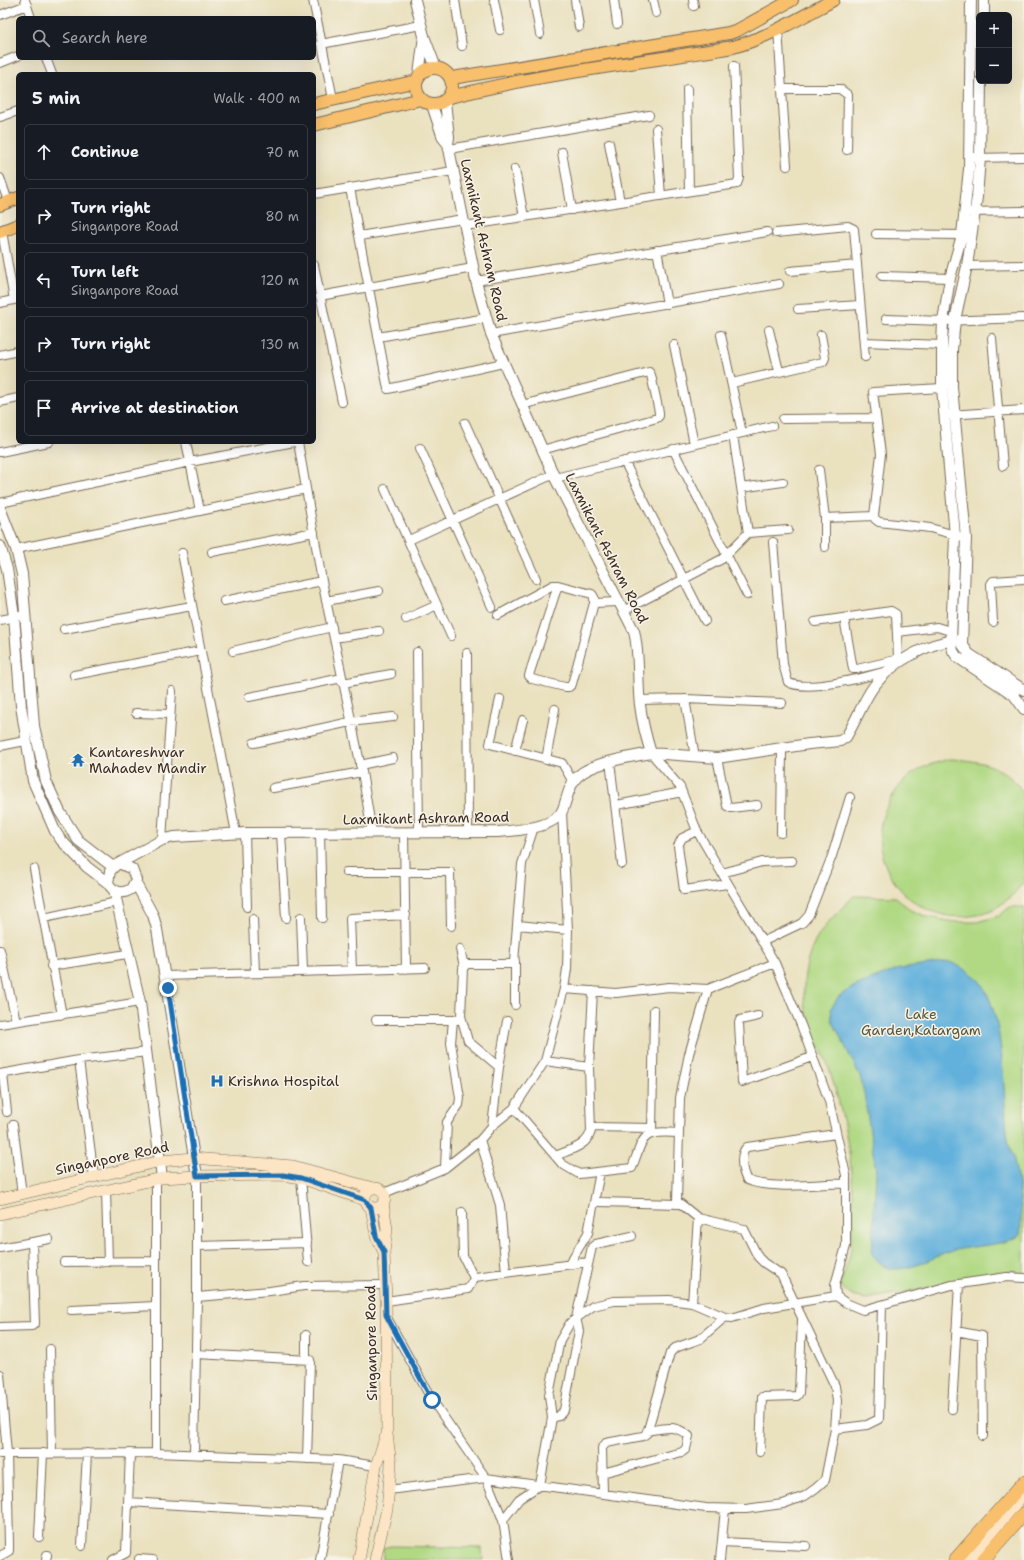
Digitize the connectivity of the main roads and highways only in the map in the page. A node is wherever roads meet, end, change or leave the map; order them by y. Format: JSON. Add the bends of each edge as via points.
{"nodes":[{"id":1,"x":792,"y":0,"type":"edge"},
{"id":2,"x":833,"y":0,"type":"edge"},
{"id":3,"x":418,"y":78,"type":"junction"},
{"id":4,"x":452,"y":78,"type":"junction"},
{"id":5,"x":421,"y":99,"type":"junction"},
{"id":6,"x":447,"y":99,"type":"junction"},
{"id":7,"x":316,"y":103,"type":"edge"},
{"id":8,"x":316,"y":125,"type":"edge"},
{"id":9,"x":16,"y":226,"type":"edge"},
{"id":10,"x":1,"y":232,"type":"edge"},
{"id":11,"x":373,"y":1188,"type":"junction"},
{"id":12,"x":384,"y":1198,"type":"junction"},
{"id":13,"x":0,"y":1199,"type":"edge"},
{"id":14,"x":368,"y":1204,"type":"junction"},
{"id":15,"x":0,"y":1214,"type":"edge"},
{"id":16,"x":384,"y":1252,"type":"junction"},
{"id":17,"x":387,"y":1434,"type":"junction"},
{"id":18,"x":1024,"y":1482,"type":"edge"},
{"id":19,"x":1024,"y":1494,"type":"edge"},
{"id":20,"x":1024,"y":1513,"type":"edge"},
{"id":21,"x":359,"y":1560,"type":"edge"},
{"id":22,"x":375,"y":1560,"type":"edge"},
{"id":23,"x":955,"y":1560,"type":"edge"},
{"id":24,"x":968,"y":1560,"type":"edge"},
{"id":25,"x":983,"y":1560,"type":"edge"}],
"edges":[{"from":1,"to":4,"type":"main road","via":[[729,33]]},
{"from":2,"to":6,"type":"main road","via":[[778,30],[733,47],[481,89]]},
{"from":3,"to":4,"type":"main road","via":[[424,70],[436,68],[443,69]]},
{"from":3,"to":5,"type":"main road","via":[[416,87]]},
{"from":3,"to":7,"type":"main road"},
{"from":4,"to":6,"type":"main road","via":[[453,85]]},
{"from":5,"to":6,"type":"main road","via":[[432,105]]},
{"from":5,"to":8,"type":"main road"},
{"from":9,"to":10,"type":"main road"},
{"from":11,"to":12,"type":"main road","via":[[379,1189]]},
{"from":11,"to":13,"type":"main road","name":"Singanpore Road","via":[[293,1166],[194,1158],[161,1161]]},
{"from":11,"to":14,"type":"main road","via":[[366,1194]]},
{"from":12,"to":14,"type":"main road","via":[[378,1208]]},
{"from":12,"to":16,"type":"main road","name":"Singanpore Road","via":[[387,1229]]},
{"from":14,"to":15,"type":"main road","via":[[301,1178],[283,1175],[197,1176],[159,1178]]},
{"from":14,"to":16,"type":"main road","name":"Singanpore Road","via":[[376,1236]]},
{"from":16,"to":17,"type":"main road","name":"Singanpore Road"},
{"from":17,"to":21,"type":"main road","name":"Singanpore Road","via":[[376,1466]]},
{"from":17,"to":22,"type":"main road","name":"Singanpore Road","via":[[390,1465],[388,1490]]},
{"from":18,"to":23,"type":"highway"},
{"from":19,"to":24,"type":"main road"},
{"from":20,"to":25,"type":"highway"}]}
